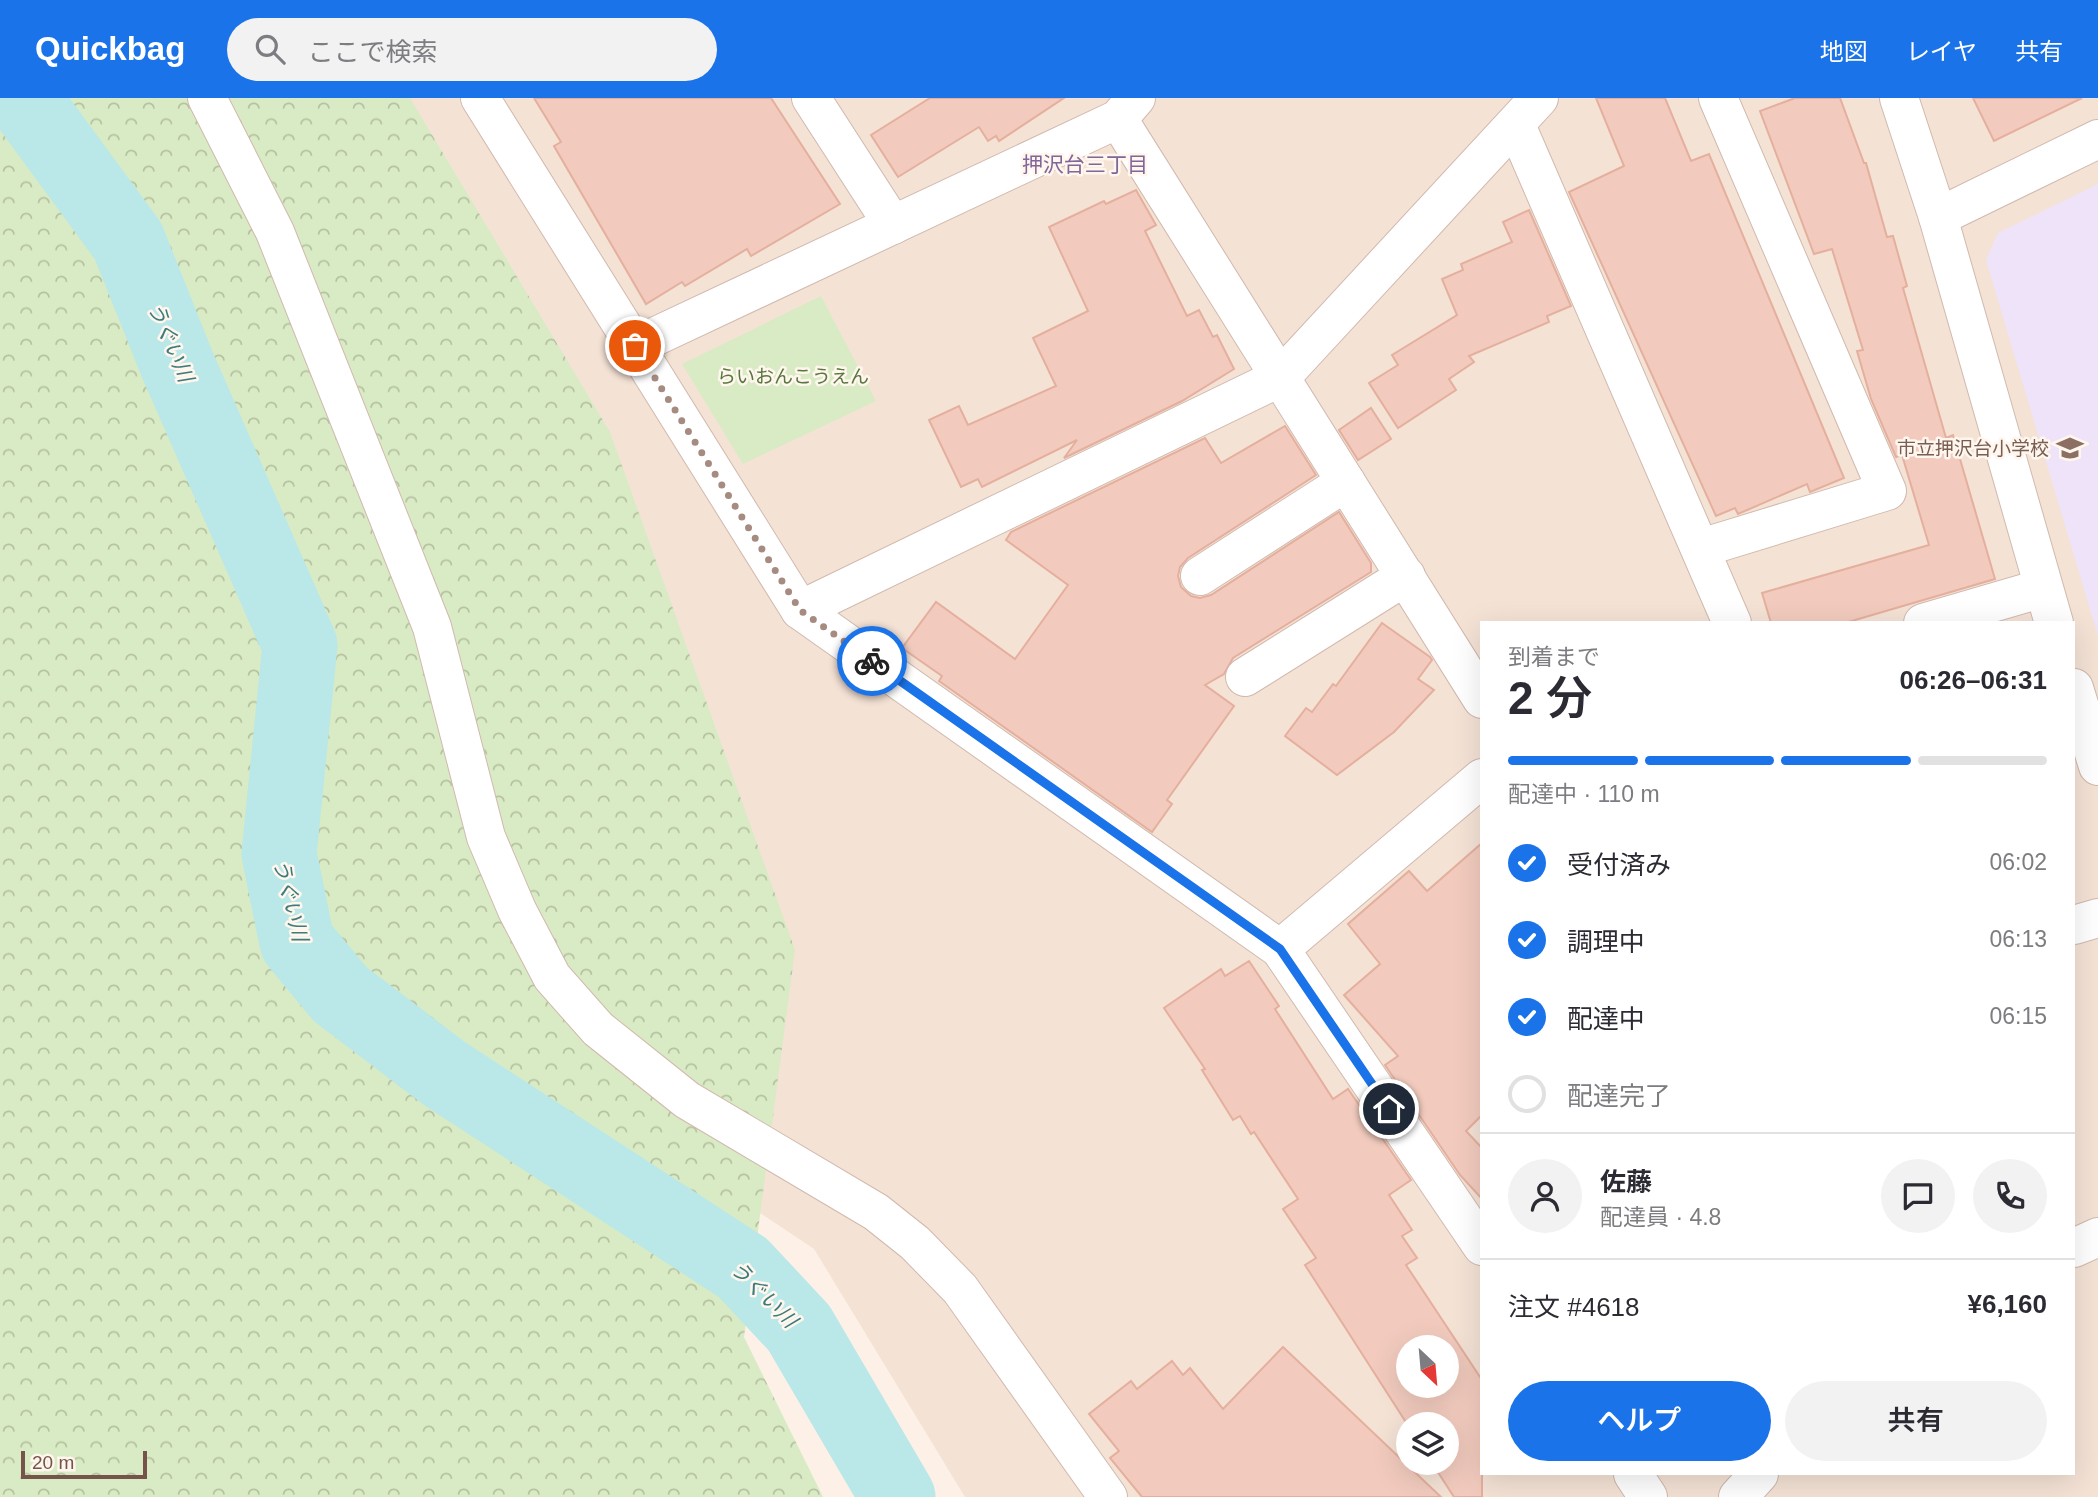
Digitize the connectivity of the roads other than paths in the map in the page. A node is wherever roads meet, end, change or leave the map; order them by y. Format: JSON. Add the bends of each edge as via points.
{"nodes":[{"id":1,"x":207,"y":98,"type":"edge"},
{"id":2,"x":480,"y":98,"type":"edge"},
{"id":3,"x":811,"y":98,"type":"edge"},
{"id":4,"x":1718,"y":98,"type":"edge"},
{"id":5,"x":1899,"y":98,"type":"edge"},
{"id":6,"x":1127,"y":109,"type":"edge"},
{"id":7,"x":1527,"y":112,"type":"edge"},
{"id":8,"x":2098,"y":139,"type":"edge"},
{"id":9,"x":1938,"y":217,"type":"junction"},
{"id":10,"x":893,"y":225,"type":"junction"},
{"id":11,"x":635,"y":346,"type":"junction"},
{"id":12,"x":1281,"y":377,"type":"junction"},
{"id":13,"x":1346,"y":482,"type":"junction"},
{"id":14,"x":1701,"y":548,"type":"junction"},
{"id":15,"x":1200,"y":576,"type":"dead end"},
{"id":16,"x":1406,"y":576,"type":"junction"},
{"id":17,"x":2048,"y":606,"type":"edge"},
{"id":18,"x":800,"y":610,"type":"junction"},
{"id":19,"x":1731,"y":621,"type":"edge"},
{"id":20,"x":1938,"y":621,"type":"edge"},
{"id":21,"x":1245,"y":677,"type":"dead end"},
{"id":22,"x":2075,"y":691,"type":"edge"},
{"id":23,"x":1480,"y":696,"type":"edge"},
{"id":24,"x":2098,"y":766,"type":"edge"},
{"id":25,"x":1480,"y":780,"type":"edge"},
{"id":26,"x":2098,"y":919,"type":"edge"},
{"id":27,"x":2075,"y":925,"type":"edge"},
{"id":28,"x":1280,"y":949,"type":"junction"},
{"id":29,"x":2098,"y":1237,"type":"edge"},
{"id":30,"x":1480,"y":1243,"type":"edge"},
{"id":31,"x":2075,"y":1248,"type":"edge"},
{"id":32,"x":1634,"y":1475,"type":"edge"},
{"id":33,"x":1758,"y":1475,"type":"edge"},
{"id":34,"x":1108,"y":1497,"type":"edge"},
{"id":35,"x":1648,"y":1497,"type":"edge"},
{"id":36,"x":1738,"y":1497,"type":"edge"}],
"edges":[{"from":1,"to":34,"type":"street","via":[[275,232],[432,627],[486,837],[552,977],[598,1029],[687,1100],[876,1212],[915,1243],[960,1289]]},
{"from":2,"to":11,"type":"street"},
{"from":3,"to":10,"type":"street"},
{"from":4,"to":14,"type":"street","via":[[1887,491]]},
{"from":5,"to":9,"type":"street"},
{"from":6,"to":10,"type":"street"},
{"from":6,"to":12,"type":"street"},
{"from":7,"to":12,"type":"street"},
{"from":7,"to":14,"type":"street"},
{"from":8,"to":9,"type":"street"},
{"from":9,"to":17,"type":"street"},
{"from":10,"to":11,"type":"street"},
{"from":11,"to":18,"type":"street"},
{"from":12,"to":13,"type":"street"},
{"from":12,"to":18,"type":"street"},
{"from":13,"to":15,"type":"street"},
{"from":13,"to":16,"type":"street"},
{"from":14,"to":19,"type":"street"},
{"from":16,"to":21,"type":"street"},
{"from":16,"to":23,"type":"street"},
{"from":17,"to":20,"type":"street"},
{"from":18,"to":28,"type":"street"},
{"from":22,"to":24,"type":"street"},
{"from":25,"to":28,"type":"street"},
{"from":26,"to":27,"type":"street"},
{"from":28,"to":30,"type":"street"},
{"from":29,"to":31,"type":"street"},
{"from":32,"to":35,"type":"street"},
{"from":33,"to":36,"type":"street"}]}
